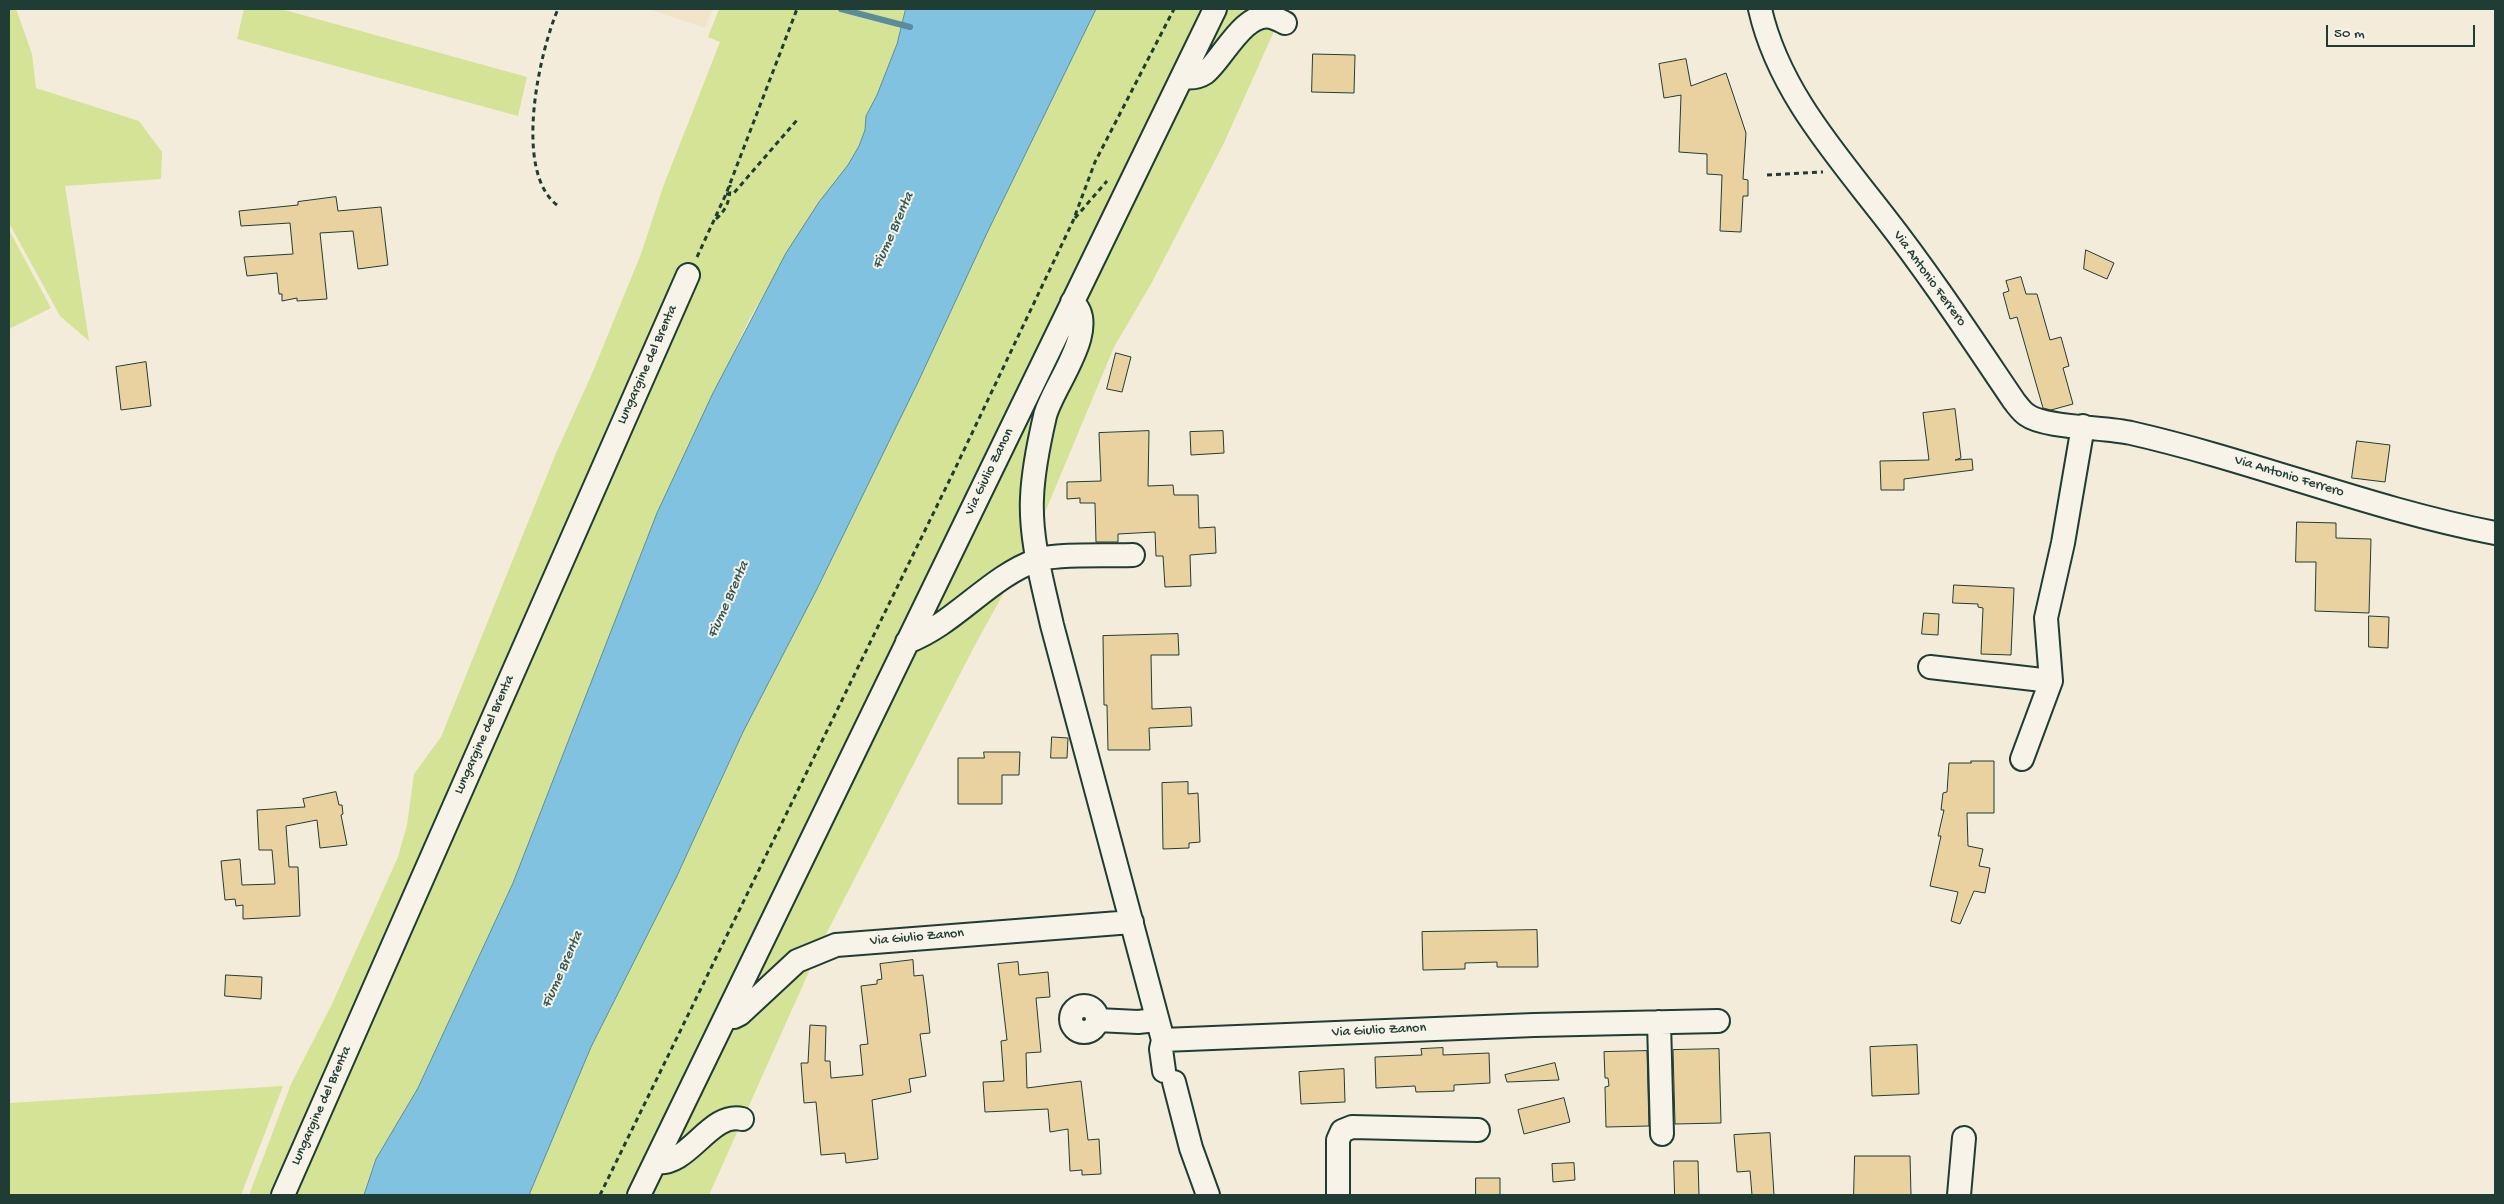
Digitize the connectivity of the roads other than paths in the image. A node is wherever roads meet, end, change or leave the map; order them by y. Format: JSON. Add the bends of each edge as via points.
{"nodes":[{"id":1,"x":1215,"y":9,"type":"edge"},
{"id":2,"x":1760,"y":9,"type":"edge"},
{"id":3,"x":1285,"y":23,"type":"dead end"},
{"id":4,"x":1183,"y":77,"type":"junction"},
{"id":5,"x":688,"y":275,"type":"road end"},
{"id":6,"x":1072,"y":302,"type":"junction"},
{"id":7,"x":2083,"y":426,"type":"junction"},
{"id":8,"x":2495,"y":533,"type":"edge"},
{"id":9,"x":1133,"y":555,"type":"dead end"},
{"id":10,"x":1038,"y":560,"type":"junction"},
{"id":11,"x":907,"y":642,"type":"junction"},
{"id":12,"x":1930,"y":667,"type":"dead end"},
{"id":13,"x":2051,"y":682,"type":"junction"},
{"id":14,"x":2022,"y":759,"type":"dead end"},
{"id":15,"x":1132,"y":922,"type":"junction"},
{"id":16,"x":727,"y":1014,"type":"junction"},
{"id":17,"x":1097,"y":1020,"type":"dead end"},
{"id":18,"x":1718,"y":1021,"type":"dead end"},
{"id":19,"x":1659,"y":1022,"type":"junction"},
{"id":20,"x":1160,"y":1030,"type":"junction"},
{"id":21,"x":742,"y":1119,"type":"dead end"},
{"id":22,"x":1478,"y":1130,"type":"dead end"},
{"id":23,"x":1662,"y":1134,"type":"dead end"},
{"id":24,"x":1964,"y":1138,"type":"dead end"},
{"id":25,"x":655,"y":1162,"type":"junction"},
{"id":26,"x":283,"y":1195,"type":"edge"},
{"id":27,"x":639,"y":1195,"type":"edge"},
{"id":28,"x":1208,"y":1195,"type":"edge"},
{"id":29,"x":1338,"y":1195,"type":"edge"},
{"id":30,"x":1959,"y":1195,"type":"edge"}],
"edges":[{"from":1,"to":4,"type":"street","name":"Via Giulio Zanon"},
{"from":2,"to":7,"type":"street","name":"Via Antonio Ferrero","via":[[1779,67],[1846,171],[1883,215],[2014,401],[2028,416]]},
{"from":3,"to":4,"type":"street","via":[[1270,16],[1261,18],[1239,32],[1205,73],[1192,78]]},
{"from":4,"to":6,"type":"street","name":"Via Giulio Zanon"},
{"from":5,"to":26,"type":"street","name":"Lungargine del Brenta"},
{"from":6,"to":10,"type":"street","via":[[1081,314],[1079,345],[1054,391],[1046,414],[1033,483],[1031,500]]},
{"from":6,"to":11,"type":"street","name":"Via Giulio Zanon"},
{"from":7,"to":8,"type":"street","name":"Via Antonio Ferrero","via":[[2164,440],[2399,510]]},
{"from":7,"to":13,"type":"street","via":[[2063,543],[2046,618]]},
{"from":9,"to":10,"type":"street"},
{"from":10,"to":11,"type":"street","via":[[978,596],[927,634]]},
{"from":10,"to":15,"type":"street","via":[[1052,625]]},
{"from":11,"to":16,"type":"street","name":"Via Giulio Zanon"},
{"from":12,"to":13,"type":"street"},
{"from":13,"to":14,"type":"street"},
{"from":15,"to":16,"type":"street","name":"Via Giulio Zanon","via":[[828,946],[797,961],[740,1014],[734,1017]]},
{"from":15,"to":20,"type":"street"},
{"from":16,"to":25,"type":"street","name":"Via Giulio Zanon"},
{"from":17,"to":20,"type":"street","name":"Via Giulio Zanon","via":[[1138,1022]]},
{"from":18,"to":19,"type":"street","name":"Via Giulio Zanon"},
{"from":19,"to":20,"type":"street","name":"Via Giulio Zanon"},
{"from":19,"to":23,"type":"street"},
{"from":20,"to":28,"type":"street","via":[[1160,1049]]},
{"from":21,"to":25,"type":"street","via":[[723,1123],[671,1161]]},
{"from":22,"to":29,"type":"street","via":[[1352,1127],[1342,1131],[1338,1140]]},
{"from":24,"to":30,"type":"street"},
{"from":25,"to":27,"type":"street","name":"Via Giulio Zanon"}]}
